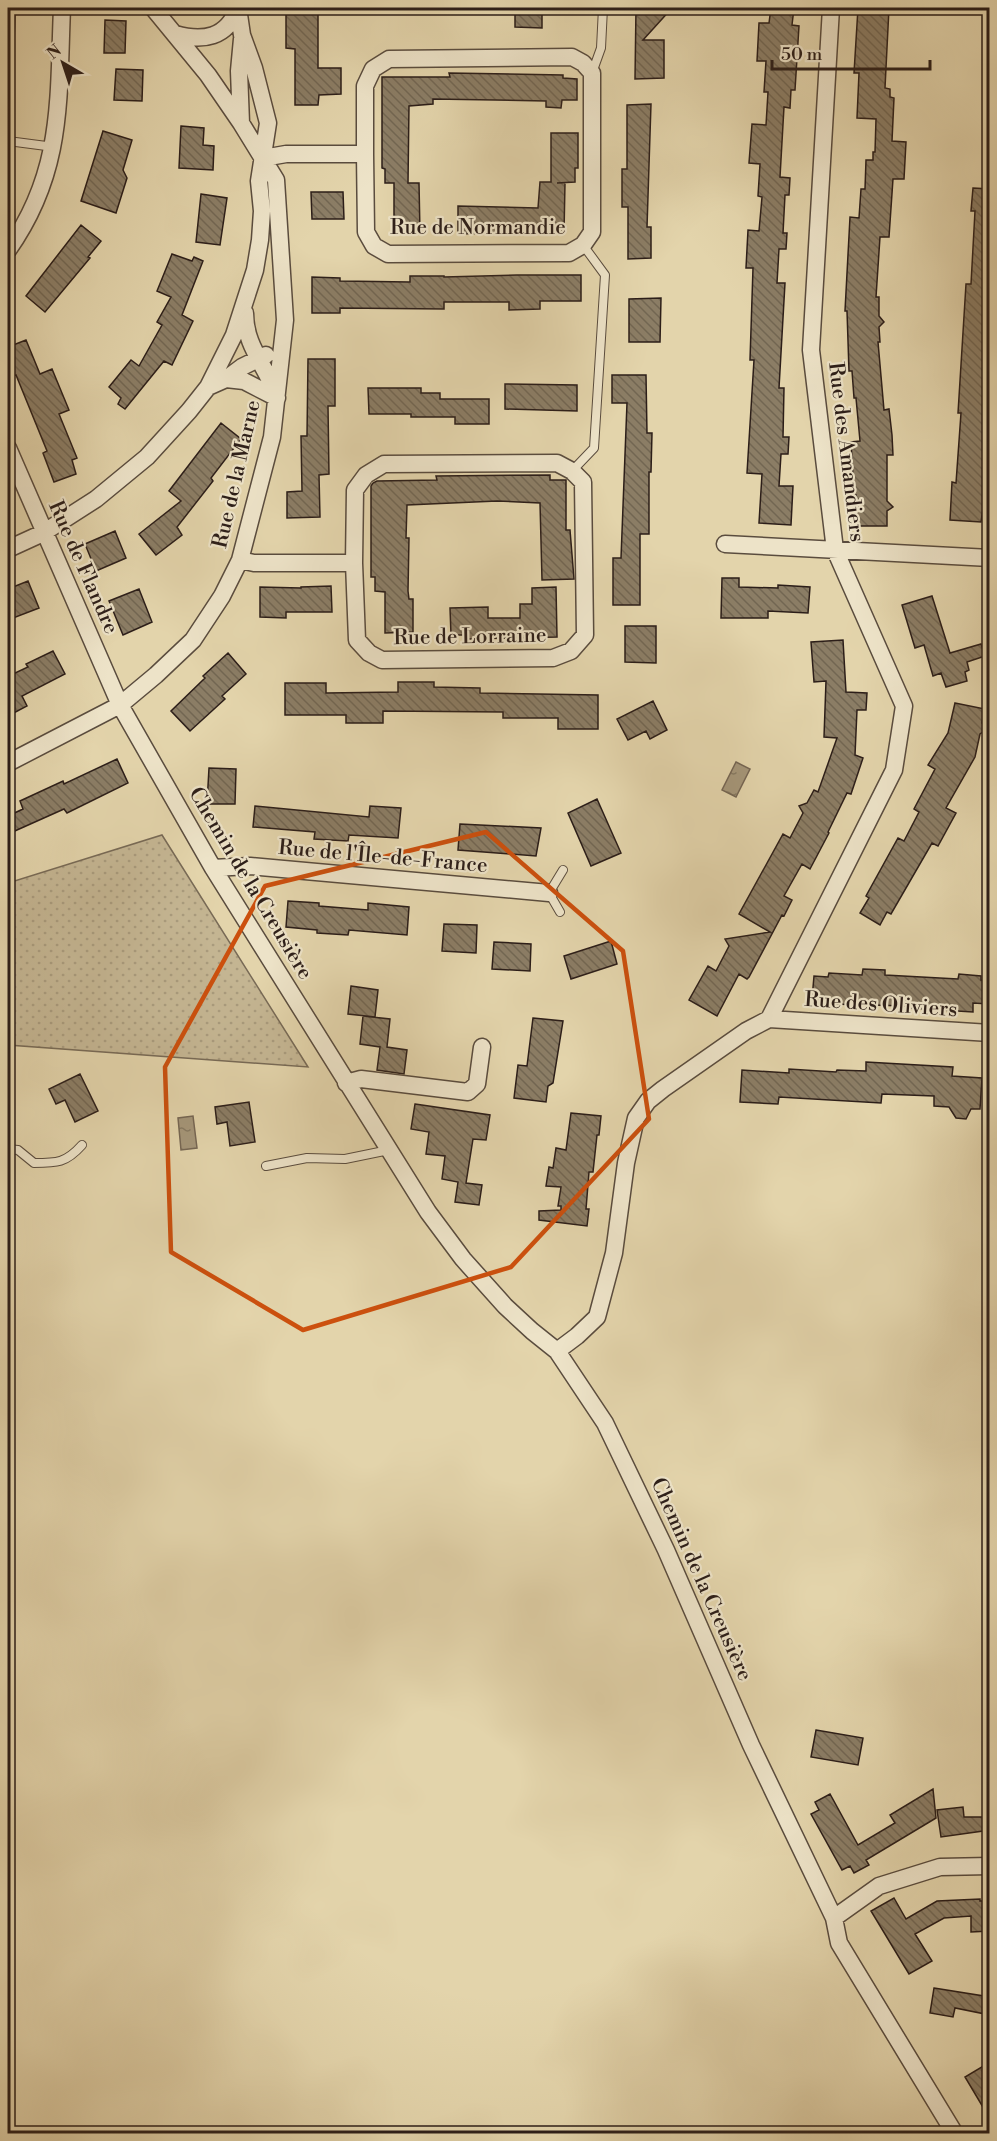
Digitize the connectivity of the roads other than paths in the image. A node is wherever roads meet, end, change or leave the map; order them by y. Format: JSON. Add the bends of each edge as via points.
{"nodes":[{"id":1,"x":11,"y":8,"type":"edge"},
{"id":2,"x":62,"y":8,"type":"edge"},
{"id":3,"x":153,"y":8,"type":"edge"},
{"id":4,"x":238,"y":8,"type":"edge"},
{"id":5,"x":603,"y":8,"type":"edge"},
{"id":6,"x":831,"y":8,"type":"edge"},
{"id":7,"x":175,"y":34,"type":"junction"},
{"id":8,"x":242,"y":35,"type":"junction"},
{"id":9,"x":592,"y":73,"type":"junction"},
{"id":10,"x":8,"y":89,"type":"edge"},
{"id":11,"x":241,"y":123,"type":"junction"},
{"id":12,"x":8,"y":141,"type":"edge"},
{"id":13,"x":54,"y":147,"type":"junction"},
{"id":14,"x":365,"y":154,"type":"junction"},
{"id":15,"x":263,"y":158,"type":"junction"},
{"id":16,"x":583,"y":245,"type":"junction"},
{"id":17,"x":8,"y":250,"type":"edge"},
{"id":18,"x":245,"y":304,"type":"junction"},
{"id":19,"x":281,"y":348,"type":"junction"},
{"id":20,"x":258,"y":358,"type":"junction"},
{"id":21,"x":226,"y":379,"type":"junction"},
{"id":22,"x":208,"y":387,"type":"junction"},
{"id":23,"x":278,"y":398,"type":"junction"},
{"id":24,"x":8,"y":448,"type":"edge"},
{"id":25,"x":572,"y":471,"type":"junction"},
{"id":26,"x":44,"y":533,"type":"junction"},
{"id":27,"x":725,"y":544,"type":"dead end"},
{"id":28,"x":8,"y":549,"type":"edge"},
{"id":29,"x":835,"y":550,"type":"junction"},
{"id":30,"x":990,"y":558,"type":"edge"},
{"id":31,"x":240,"y":560,"type":"junction"},
{"id":32,"x":354,"y":563,"type":"junction"},
{"id":33,"x":120,"y":705,"type":"junction"},
{"id":34,"x":8,"y":763,"type":"edge"},
{"id":35,"x":213,"y":868,"type":"junction"},
{"id":36,"x":563,"y":870,"type":"dead end"},
{"id":37,"x":549,"y":894,"type":"junction"},
{"id":38,"x":560,"y":912,"type":"dead end"},
{"id":39,"x":769,"y":1019,"type":"junction"},
{"id":40,"x":990,"y":1033,"type":"edge"},
{"id":41,"x":482,"y":1047,"type":"dead end"},
{"id":42,"x":346,"y":1083,"type":"junction"},
{"id":43,"x":82,"y":1145,"type":"dead end"},
{"id":44,"x":8,"y":1149,"type":"edge"},
{"id":45,"x":389,"y":1150,"type":"junction"},
{"id":46,"x":266,"y":1166,"type":"dead end"},
{"id":47,"x":557,"y":1351,"type":"junction"},
{"id":48,"x":990,"y":1866,"type":"edge"},
{"id":49,"x":834,"y":1918,"type":"junction"},
{"id":50,"x":954,"y":2133,"type":"edge"}],
"edges":[{"from":1,"to":10,"type":"lane"},
{"from":2,"to":13,"type":"street"},
{"from":3,"to":7,"type":"street","name":"Rue de la Marne"},
{"from":4,"to":7,"type":"street","via":[[233,21],[211,36],[199,39]]},
{"from":4,"to":8,"type":"street"},
{"from":5,"to":9,"type":"lane","via":[[602,48]]},
{"from":6,"to":29,"type":"street","name":"Rue des Amandiers","via":[[811,350]]},
{"from":7,"to":11,"type":"street","name":"Rue de la Marne"},
{"from":8,"to":11,"type":"street"},
{"from":8,"to":15,"type":"street","via":[[255,68],[267,123]]},
{"from":9,"to":14,"type":"street","name":"Rue de Normandie","via":[[572,57],[389,59],[373,69],[365,86]]},
{"from":9,"to":16,"type":"street","name":"Rue de Normandie","via":[[592,232]]},
{"from":11,"to":15,"type":"street","name":"Rue de la Marne"},
{"from":12,"to":13,"type":"lane"},
{"from":13,"to":17,"type":"street","via":[[31,213]]},
{"from":14,"to":15,"type":"street","via":[[286,154]]},
{"from":14,"to":16,"type":"street","name":"Rue de Normandie","via":[[366,232],[374,246],[388,254],[569,253]]},
{"from":15,"to":18,"type":"street","via":[[259,181],[260,240]]},
{"from":15,"to":19,"type":"street","name":"Rue de la Marne","via":[[276,180],[285,320]]},
{"from":16,"to":25,"type":"lane","via":[[605,275],[594,448]]},
{"from":18,"to":20,"type":"street","via":[[245,328]]},
{"from":18,"to":22,"type":"street"},
{"from":19,"to":20,"type":"street"},
{"from":19,"to":23,"type":"street","name":"Rue de la Marne"},
{"from":20,"to":21,"type":"street"},
{"from":20,"to":23,"type":"street"},
{"from":21,"to":22,"type":"street"},
{"from":21,"to":23,"type":"street","via":[[244,381]]},
{"from":22,"to":26,"type":"street","via":[[147,457],[96,499]]},
{"from":23,"to":31,"type":"street","name":"Rue de la Marne","via":[[272,437]]},
{"from":24,"to":26,"type":"street","name":"Rue de Flandre"},
{"from":25,"to":32,"type":"street","name":"Rue de Lorraine","via":[[556,463],[384,464],[366,475],[355,490]]},
{"from":25,"to":32,"type":"street","name":"Rue de Lorraine","via":[[583,482],[585,635],[572,651],[553,658],[382,660],[357,640]]},
{"from":26,"to":28,"type":"street"},
{"from":26,"to":33,"type":"street","name":"Rue de Flandre"},
{"from":27,"to":29,"type":"street"},
{"from":29,"to":30,"type":"street"},
{"from":29,"to":39,"type":"street","name":"Rue des Amandiers","via":[[904,706],[894,770]]},
{"from":31,"to":32,"type":"street"},
{"from":31,"to":33,"type":"street","name":"Rue de la Marne","via":[[193,640]]},
{"from":33,"to":34,"type":"street","name":"Rue de la Marne"},
{"from":33,"to":35,"type":"street","name":"Chemin de la Creusière"},
{"from":35,"to":37,"type":"street","name":"Rue de l'Île-de-France","via":[[250,867]]},
{"from":35,"to":42,"type":"street","name":"Chemin de la Creusière"},
{"from":36,"to":37,"type":"lane"},
{"from":37,"to":38,"type":"lane"},
{"from":39,"to":40,"type":"street","name":"Rue des Oliviers"},
{"from":39,"to":47,"type":"street","via":[[663,1089],[636,1118],[614,1253],[597,1317]]},
{"from":41,"to":42,"type":"street","via":[[477,1084],[468,1092],[361,1080]]},
{"from":42,"to":45,"type":"street","name":"Chemin de la Creusière"},
{"from":43,"to":44,"type":"lane","via":[[71,1158],[53,1163],[34,1163],[18,1150]]},
{"from":45,"to":46,"type":"lane","via":[[345,1159],[306,1158]]},
{"from":45,"to":47,"type":"street","name":"Chemin de la Creusière","via":[[463,1259],[505,1306]]},
{"from":47,"to":49,"type":"street","name":"Chemin de la Creusière","via":[[605,1423]]},
{"from":48,"to":49,"type":"street","via":[[940,1867],[879,1886]]},
{"from":49,"to":50,"type":"street","name":"Chemin de la Creusière","via":[[839,1943]]}]}
